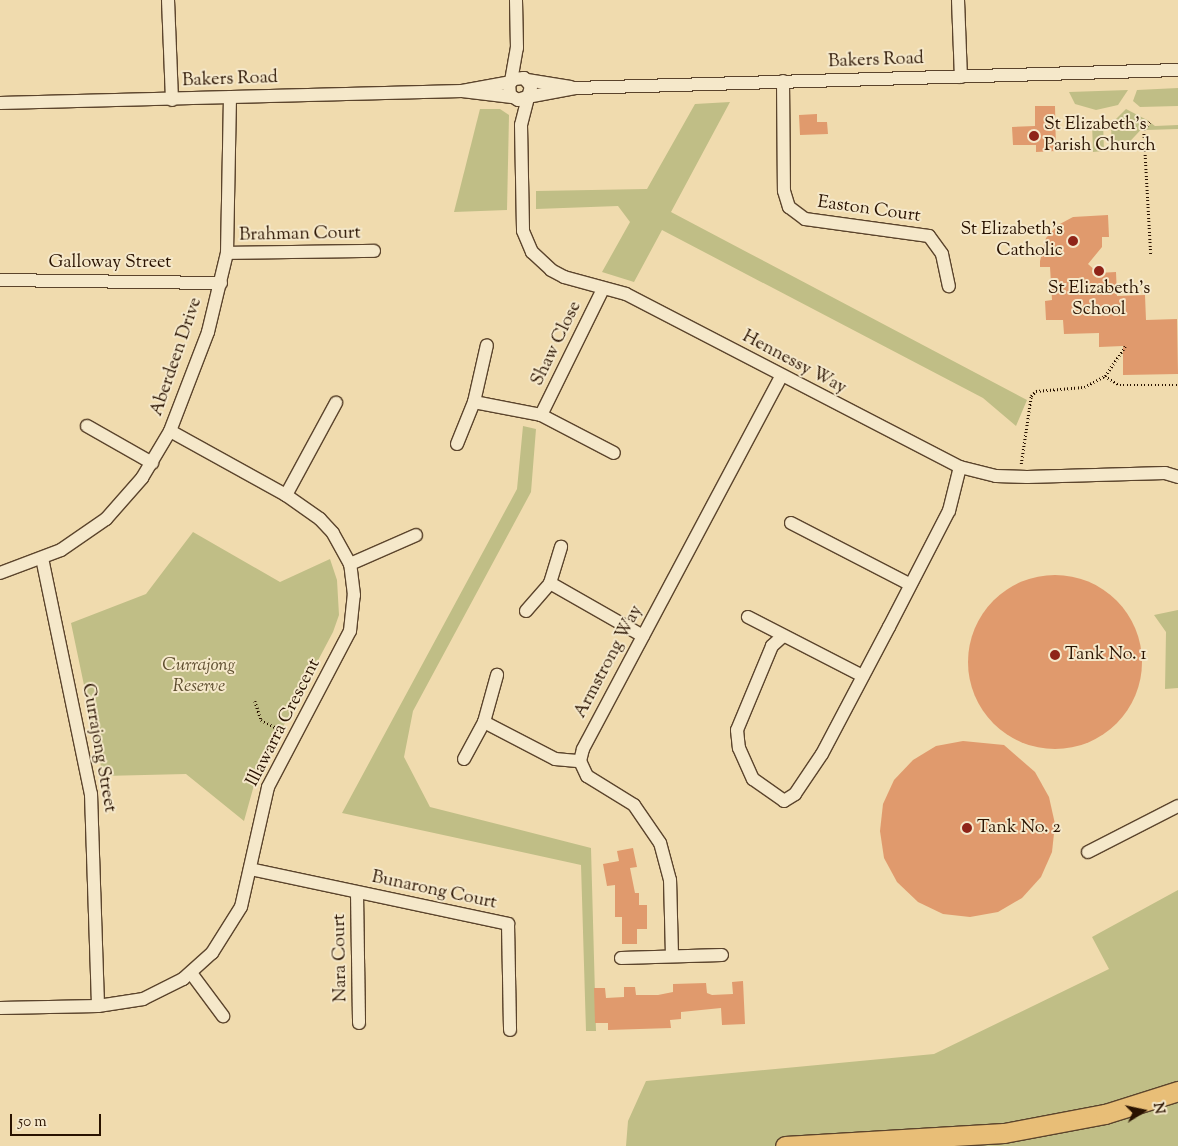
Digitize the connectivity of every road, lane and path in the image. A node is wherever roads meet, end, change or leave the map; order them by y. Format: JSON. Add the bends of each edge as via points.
{"nodes":[{"id":1,"x":168,"y":0,"type":"edge"},
{"id":2,"x":516,"y":0,"type":"edge"},
{"id":3,"x":958,"y":0,"type":"edge"},
{"id":4,"x":517,"y":48,"type":"junction"},
{"id":5,"x":1178,"y":70,"type":"edge"},
{"id":6,"x":961,"y":77,"type":"junction"},
{"id":7,"x":527,"y":80,"type":"junction"},
{"id":8,"x":511,"y":81,"type":"junction"},
{"id":9,"x":783,"y":82,"type":"junction"},
{"id":10,"x":575,"y":88,"type":"junction"},
{"id":11,"x":462,"y":92,"type":"junction"},
{"id":12,"x":230,"y":97,"type":"junction"},
{"id":13,"x":527,"y":97,"type":"junction"},
{"id":14,"x":513,"y":98,"type":"junction"},
{"id":15,"x":172,"y":100,"type":"junction"},
{"id":16,"x":0,"y":103,"type":"edge"},
{"id":17,"x":1150,"y":122,"type":"dead end"},
{"id":18,"x":521,"y":125,"type":"junction"},
{"id":19,"x":374,"y":251,"type":"dead end"},
{"id":20,"x":227,"y":254,"type":"junction"},
{"id":21,"x":1151,"y":255,"type":"dead end"},
{"id":22,"x":0,"y":280,"type":"edge"},
{"id":23,"x":221,"y":283,"type":"junction"},
{"id":24,"x":949,"y":286,"type":"dead end"},
{"id":25,"x":603,"y":289,"type":"junction"},
{"id":26,"x":487,"y":344,"type":"dead end"},
{"id":27,"x":1125,"y":346,"type":"dead end"},
{"id":28,"x":781,"y":376,"type":"junction"},
{"id":29,"x":1104,"y":376,"type":"junction"},
{"id":30,"x":1178,"y":384,"type":"edge"},
{"id":31,"x":474,"y":402,"type":"junction"},
{"id":32,"x":336,"y":403,"type":"dead end"},
{"id":33,"x":541,"y":415,"type":"junction"},
{"id":34,"x":87,"y":426,"type":"dead end"},
{"id":35,"x":170,"y":431,"type":"junction"},
{"id":36,"x":457,"y":444,"type":"dead end"},
{"id":37,"x":614,"y":453,"type":"dead end"},
{"id":38,"x":152,"y":462,"type":"junction"},
{"id":39,"x":1020,"y":464,"type":"dead end"},
{"id":40,"x":964,"y":468,"type":"junction"},
{"id":41,"x":1178,"y":477,"type":"edge"},
{"id":42,"x":286,"y":495,"type":"junction"},
{"id":43,"x":791,"y":523,"type":"dead end"},
{"id":44,"x":416,"y":535,"type":"dead end"},
{"id":45,"x":561,"y":547,"type":"dead end"},
{"id":46,"x":42,"y":558,"type":"junction"},
{"id":47,"x":350,"y":564,"type":"junction"},
{"id":48,"x":0,"y":573,"type":"edge"},
{"id":49,"x":550,"y":583,"type":"junction"},
{"id":50,"x":909,"y":584,"type":"junction"},
{"id":51,"x":526,"y":611,"type":"dead end"},
{"id":52,"x":748,"y":618,"type":"dead end"},
{"id":53,"x":644,"y":636,"type":"junction"},
{"id":54,"x":783,"y":636,"type":"junction"},
{"id":55,"x":497,"y":675,"type":"dead end"},
{"id":56,"x":862,"y":676,"type":"junction"},
{"id":57,"x":255,"y":701,"type":"dead end"},
{"id":58,"x":484,"y":722,"type":"junction"},
{"id":59,"x":283,"y":731,"type":"dead end"},
{"id":60,"x":464,"y":759,"type":"dead end"},
{"id":61,"x":580,"y":761,"type":"junction"},
{"id":62,"x":1178,"y":806,"type":"edge"},
{"id":63,"x":1088,"y":852,"type":"dead end"},
{"id":64,"x":250,"y":868,"type":"junction"},
{"id":65,"x":358,"y":893,"type":"junction"},
{"id":66,"x":722,"y":954,"type":"dead end"},
{"id":67,"x":672,"y":955,"type":"junction"},
{"id":68,"x":621,"y":958,"type":"dead end"},
{"id":69,"x":191,"y":973,"type":"junction"},
{"id":70,"x":98,"y":1006,"type":"junction"},
{"id":71,"x":0,"y":1008,"type":"edge"},
{"id":72,"x":223,"y":1016,"type":"dead end"},
{"id":73,"x":359,"y":1023,"type":"dead end"},
{"id":74,"x":510,"y":1030,"type":"dead end"},
{"id":75,"x":1178,"y":1091,"type":"edge"},
{"id":76,"x":784,"y":1146,"type":"edge"}],
"edges":[{"from":1,"to":15,"type":"street"},
{"from":2,"to":4,"type":"street"},
{"from":3,"to":6,"type":"street"},
{"from":4,"to":7,"type":"street"},
{"from":4,"to":8,"type":"street"},
{"from":5,"to":6,"type":"street","name":"Bakers Road"},
{"from":6,"to":9,"type":"street","name":"Bakers Road"},
{"from":7,"to":8,"type":"street","via":[[520,77]]},
{"from":7,"to":10,"type":"street","name":"Bakers Road"},
{"from":7,"to":13,"type":"street","via":[[531,86]]},
{"from":8,"to":11,"type":"street","name":"Bakers Road"},
{"from":8,"to":14,"type":"street","via":[[508,88]]},
{"from":9,"to":10,"type":"street","name":"Bakers Road"},
{"from":9,"to":24,"type":"street","name":"Easton Court","via":[[784,190],[789,207],[805,219],[929,236],[942,254]]},
{"from":10,"to":13,"type":"street","name":"Bakers Road"},
{"from":11,"to":12,"type":"street","name":"Bakers Road"},
{"from":11,"to":14,"type":"street","name":"Bakers Road"},
{"from":12,"to":15,"type":"street","name":"Bakers Road"},
{"from":12,"to":20,"type":"street","name":"Aberdeen Drive"},
{"from":13,"to":14,"type":"street"},
{"from":13,"to":18,"type":"street","name":"Hennessy Way"},
{"from":14,"to":18,"type":"street","name":"Hennessy Way"},
{"from":15,"to":16,"type":"street","name":"Bakers Road"},
{"from":17,"to":21,"type":"path","via":[[1144,130]]},
{"from":18,"to":25,"type":"street","name":"Hennessy Way","via":[[522,222],[532,252],[564,277]]},
{"from":19,"to":20,"type":"street","name":"Brahman Court"},
{"from":20,"to":23,"type":"street","name":"Aberdeen Drive"},
{"from":22,"to":23,"type":"street","name":"Galloway Street"},
{"from":23,"to":35,"type":"street","name":"Aberdeen Drive","via":[[208,332]]},
{"from":25,"to":28,"type":"street","name":"Hennessy Way","via":[[626,294]]},
{"from":25,"to":33,"type":"street","name":"Shaw Close"},
{"from":26,"to":31,"type":"street"},
{"from":27,"to":29,"type":"path"},
{"from":28,"to":40,"type":"street","name":"Hennessy Way"},
{"from":28,"to":53,"type":"street","name":"Armstrong Way"},
{"from":29,"to":30,"type":"path","via":[[1120,385]]},
{"from":29,"to":39,"type":"path","via":[[1089,386],[1046,388],[1033,394]]},
{"from":31,"to":33,"type":"street","name":"Shaw Close"},
{"from":31,"to":36,"type":"street"},
{"from":32,"to":42,"type":"street"},
{"from":33,"to":37,"type":"street","name":"Shaw Close"},
{"from":34,"to":38,"type":"street"},
{"from":35,"to":38,"type":"street","name":"Aberdeen Drive"},
{"from":35,"to":42,"type":"street","name":"Illawarra Crescent"},
{"from":38,"to":46,"type":"street","name":"Aberdeen Drive","via":[[128,496],[106,519],[76,542]]},
{"from":40,"to":41,"type":"street","name":"Hennessy Way","via":[[996,476],[1165,474]]},
{"from":40,"to":50,"type":"street","via":[[958,498],[951,505]]},
{"from":42,"to":47,"type":"street","name":"Illawarra Crescent","via":[[320,519],[333,533]]},
{"from":43,"to":50,"type":"street"},
{"from":44,"to":47,"type":"street"},
{"from":45,"to":49,"type":"street"},
{"from":46,"to":48,"type":"street","name":"Aberdeen Drive"},
{"from":46,"to":70,"type":"street","name":"Currajong Street","via":[[91,794]]},
{"from":47,"to":64,"type":"street","name":"Illawarra Crescent","via":[[354,595],[350,631],[268,787]]},
{"from":49,"to":51,"type":"street"},
{"from":49,"to":53,"type":"street"},
{"from":50,"to":56,"type":"street"},
{"from":52,"to":54,"type":"street"},
{"from":53,"to":61,"type":"street","name":"Armstrong Way","via":[[583,749]]},
{"from":54,"to":56,"type":"street"},
{"from":54,"to":56,"type":"street","via":[[772,646],[737,730],[739,748],[753,779],[779,800],[784,801],[795,794],[809,775]]},
{"from":55,"to":58,"type":"street"},
{"from":57,"to":59,"type":"path","via":[[261,720],[267,726]]},
{"from":58,"to":60,"type":"street"},
{"from":58,"to":61,"type":"street","via":[[555,759]]},
{"from":61,"to":67,"type":"street","via":[[587,776],[634,806],[660,843],[670,880]]},
{"from":62,"to":63,"type":"street"},
{"from":64,"to":65,"type":"street","name":"Bunarong Court"},
{"from":64,"to":69,"type":"street","name":"Illawarra Crescent","via":[[232,924],[212,953]]},
{"from":65,"to":73,"type":"street","name":"Nara Court"},
{"from":65,"to":74,"type":"street","name":"Bunarong Court","via":[[508,924]]},
{"from":66,"to":67,"type":"street"},
{"from":67,"to":68,"type":"street"},
{"from":69,"to":70,"type":"street","name":"Illawarra Crescent","via":[[143,999]]},
{"from":69,"to":72,"type":"street"},
{"from":70,"to":71,"type":"street","name":"Illawarra Crescent"},
{"from":75,"to":76,"type":"highway","via":[[1105,1114],[1004,1133]]}]}
